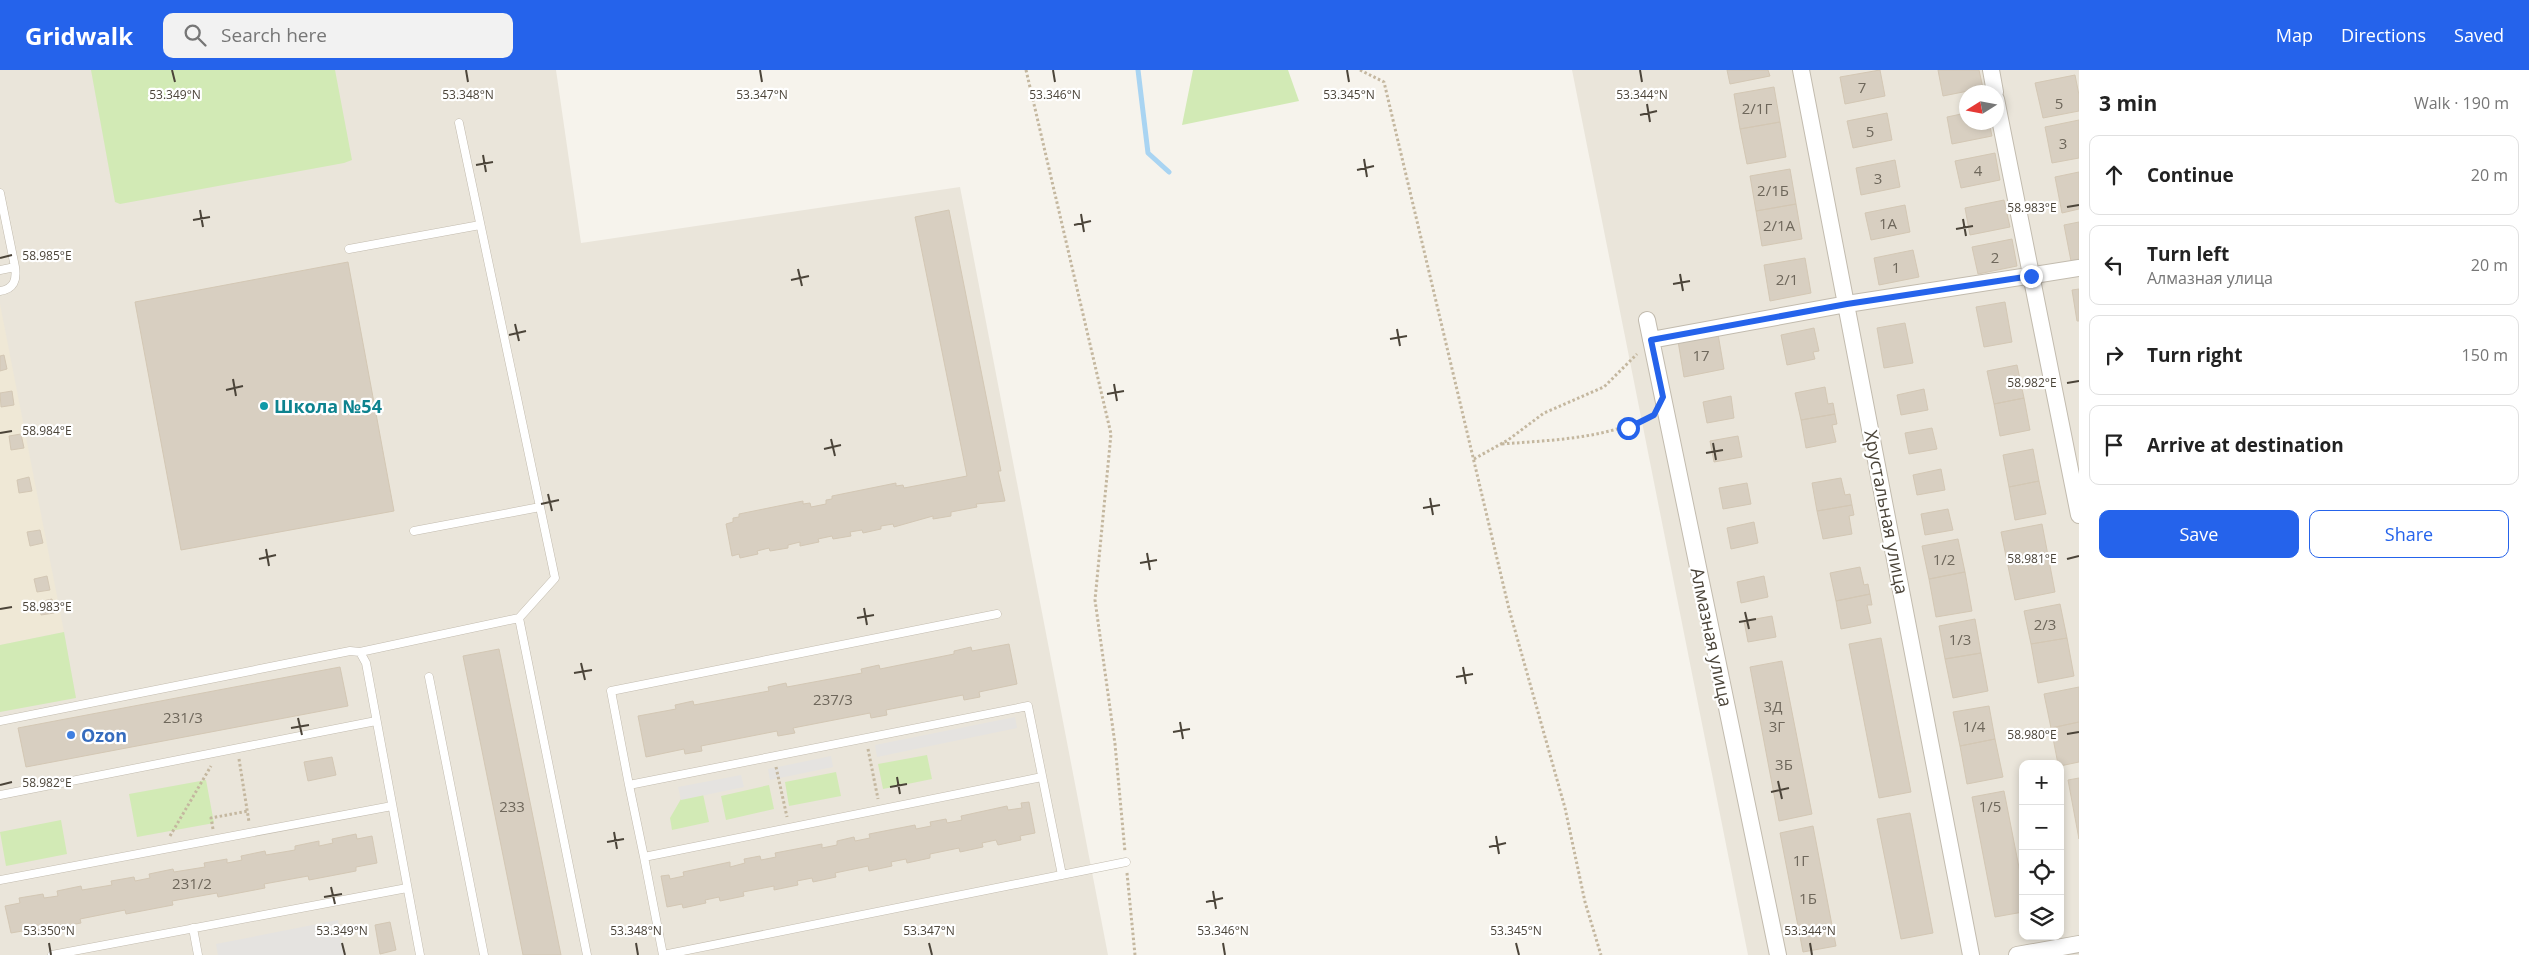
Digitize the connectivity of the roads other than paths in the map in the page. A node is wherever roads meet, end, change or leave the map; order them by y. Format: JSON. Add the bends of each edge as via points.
{"nodes":[{"id":1,"x":1801,"y":70,"type":"edge"},
{"id":2,"x":1991,"y":70,"type":"edge"},
{"id":3,"x":1994,"y":85,"type":"edge"},
{"id":4,"x":459,"y":123,"type":"dead end"},
{"id":5,"x":2002,"y":130,"type":"edge"},
{"id":6,"x":0,"y":193,"type":"edge"},
{"id":7,"x":480,"y":225,"type":"junction"},
{"id":8,"x":349,"y":249,"type":"dead end"},
{"id":9,"x":15,"y":267,"type":"junction"},
{"id":10,"x":2079,"y":268,"type":"edge"},
{"id":11,"x":0,"y":270,"type":"edge"},
{"id":12,"x":2031,"y":276,"type":"junction"},
{"id":13,"x":0,"y":291,"type":"edge"},
{"id":14,"x":1847,"y":304,"type":"junction"},
{"id":15,"x":1647,"y":320,"type":"dead end"},
{"id":16,"x":1651,"y":340,"type":"junction"},
{"id":17,"x":540,"y":507,"type":"junction"},
{"id":18,"x":2079,"y":515,"type":"edge"},
{"id":19,"x":414,"y":531,"type":"dead end"},
{"id":20,"x":997,"y":614,"type":"dead end"},
{"id":21,"x":518,"y":618,"type":"junction"},
{"id":22,"x":360,"y":652,"type":"junction"},
{"id":23,"x":429,"y":677,"type":"dead end"},
{"id":24,"x":376,"y":720,"type":"junction"},
{"id":25,"x":0,"y":721,"type":"edge"},
{"id":26,"x":1042,"y":777,"type":"junction"},
{"id":27,"x":630,"y":786,"type":"junction"},
{"id":28,"x":0,"y":795,"type":"edge"},
{"id":29,"x":392,"y":806,"type":"junction"},
{"id":30,"x":644,"y":857,"type":"junction"},
{"id":31,"x":1126,"y":862,"type":"road end"},
{"id":32,"x":1062,"y":875,"type":"junction"},
{"id":33,"x":0,"y":880,"type":"edge"},
{"id":34,"x":407,"y":888,"type":"junction"},
{"id":35,"x":193,"y":928,"type":"junction"},
{"id":36,"x":2079,"y":944,"type":"edge"},
{"id":37,"x":52,"y":955,"type":"edge"},
{"id":38,"x":198,"y":955,"type":"edge"},
{"id":39,"x":420,"y":955,"type":"edge"},
{"id":40,"x":484,"y":955,"type":"edge"},
{"id":41,"x":587,"y":955,"type":"edge"},
{"id":42,"x":663,"y":955,"type":"edge"},
{"id":43,"x":1778,"y":955,"type":"edge"},
{"id":44,"x":1971,"y":955,"type":"edge"},
{"id":45,"x":2017,"y":955,"type":"edge"}],
"edges":[{"from":1,"to":14,"type":"street","name":"Хрустальная улица"},
{"from":2,"to":3,"type":"street"},
{"from":4,"to":7,"type":"lane"},
{"from":5,"to":12,"type":"street"},
{"from":6,"to":9,"type":"lane"},
{"from":7,"to":8,"type":"lane"},
{"from":7,"to":17,"type":"lane"},
{"from":9,"to":11,"type":"lane"},
{"from":9,"to":13,"type":"lane","via":[[12,287]]},
{"from":10,"to":12,"type":"street"},
{"from":12,"to":14,"type":"street"},
{"from":12,"to":18,"type":"street"},
{"from":14,"to":16,"type":"street"},
{"from":14,"to":44,"type":"street","name":"Хрустальная улица"},
{"from":15,"to":16,"type":"street","name":"Алмазная улица"},
{"from":16,"to":43,"type":"street","name":"Алмазная улица"},
{"from":17,"to":19,"type":"lane"},
{"from":17,"to":21,"type":"lane","via":[[555,578]]},
{"from":20,"to":27,"type":"lane","via":[[611,691]]},
{"from":21,"to":22,"type":"lane"},
{"from":21,"to":41,"type":"lane"},
{"from":22,"to":24,"type":"lane","via":[[366,663]]},
{"from":22,"to":25,"type":"lane","via":[[350,651]]},
{"from":23,"to":40,"type":"lane"},
{"from":24,"to":28,"type":"lane"},
{"from":24,"to":29,"type":"lane"},
{"from":26,"to":27,"type":"lane","via":[[1028,706]]},
{"from":26,"to":30,"type":"lane"},
{"from":26,"to":32,"type":"lane"},
{"from":27,"to":30,"type":"lane"},
{"from":29,"to":33,"type":"lane"},
{"from":29,"to":34,"type":"lane"},
{"from":30,"to":42,"type":"lane"},
{"from":31,"to":32,"type":"lane"},
{"from":32,"to":42,"type":"lane"},
{"from":34,"to":35,"type":"lane"},
{"from":34,"to":39,"type":"lane"},
{"from":35,"to":37,"type":"lane"},
{"from":35,"to":38,"type":"lane"},
{"from":36,"to":45,"type":"street"}]}
